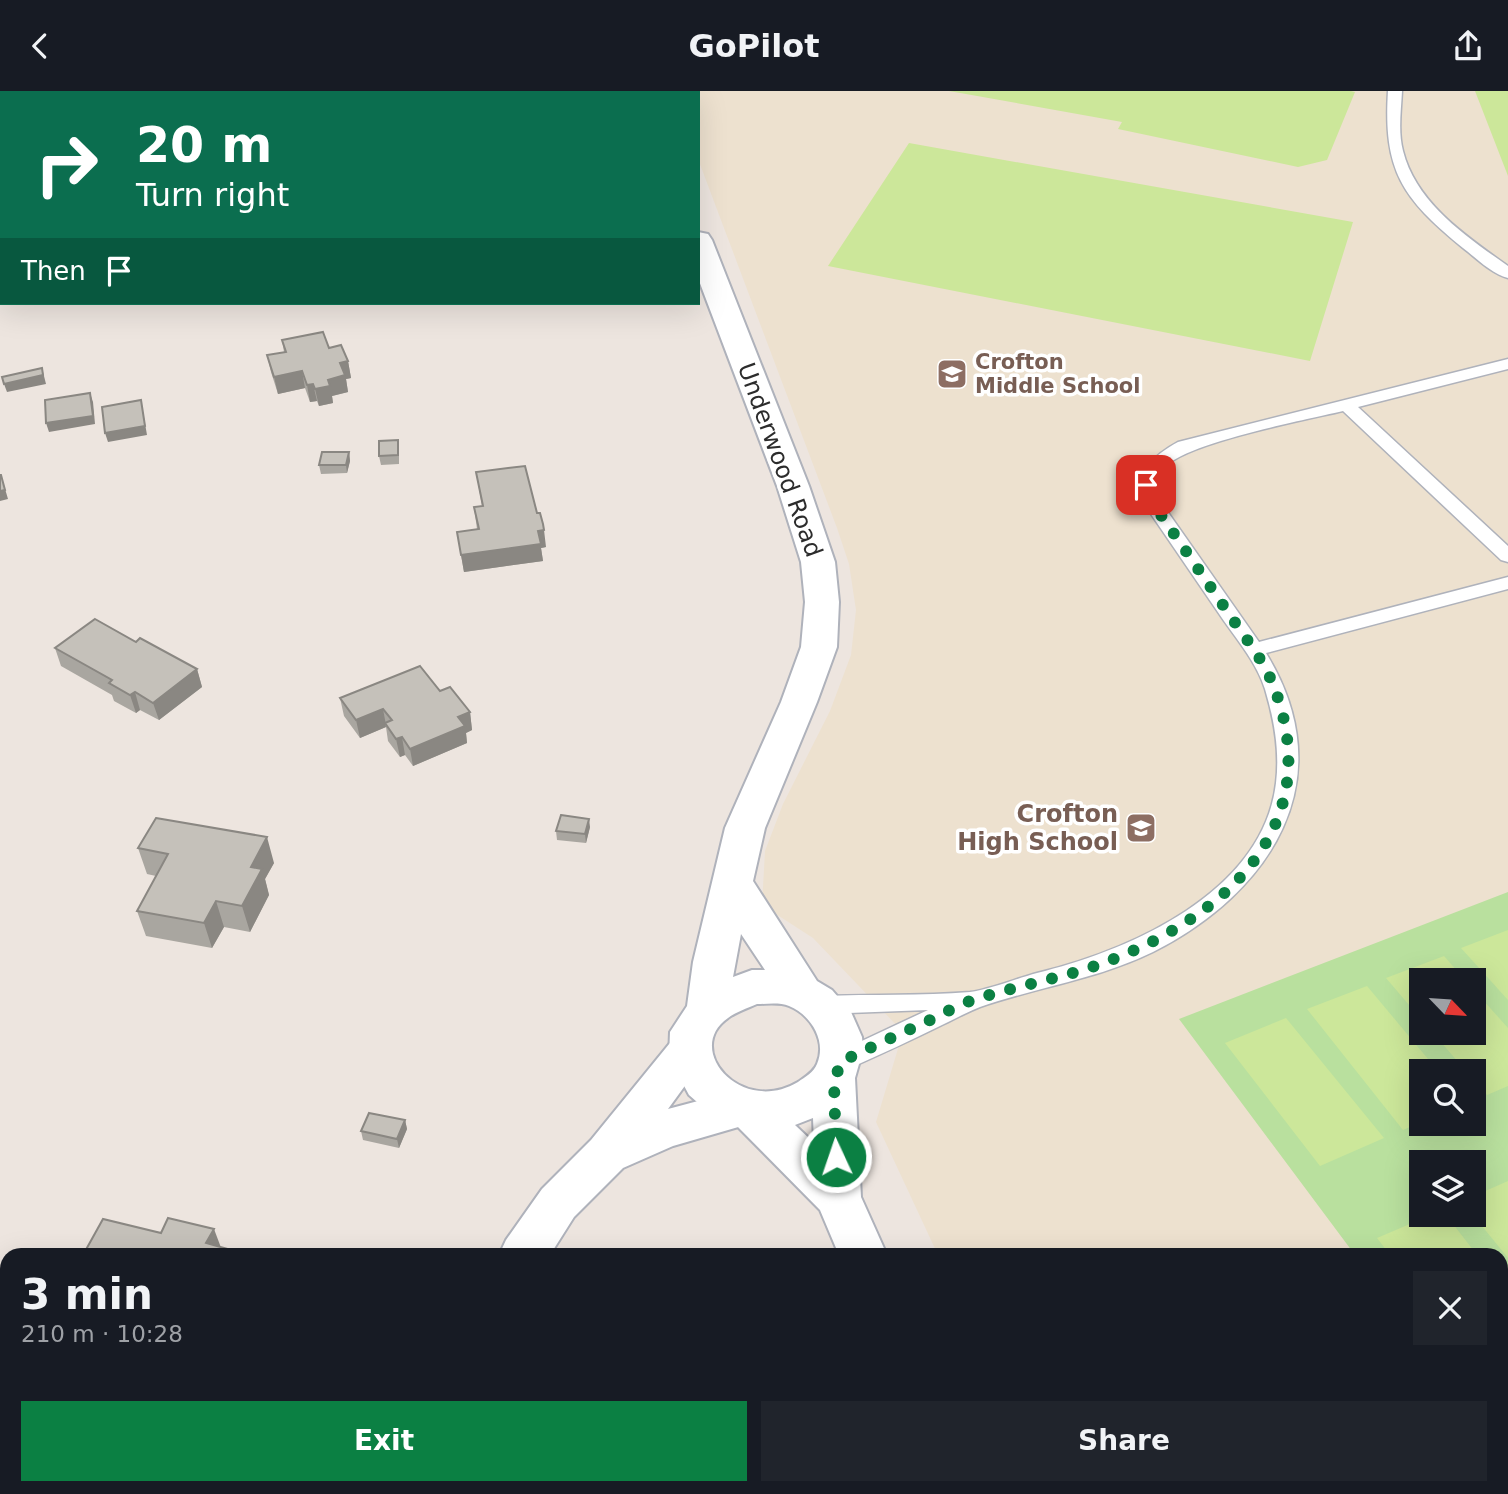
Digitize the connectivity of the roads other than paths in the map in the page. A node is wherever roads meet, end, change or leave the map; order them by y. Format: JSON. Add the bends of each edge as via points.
{"nodes":[{"id":1,"x":1395,"y":91,"type":"edge"},
{"id":2,"x":700,"y":245,"type":"edge"},
{"id":3,"x":1508,"y":273,"type":"edge"},
{"id":4,"x":1508,"y":363,"type":"edge"},
{"id":5,"x":1346,"y":405,"type":"junction"},
{"id":6,"x":1508,"y":556,"type":"edge"},
{"id":7,"x":1508,"y":583,"type":"edge"},
{"id":8,"x":1254,"y":650,"type":"junction"},
{"id":9,"x":733,"y":882,"type":"junction"},
{"id":10,"x":812,"y":999,"type":"junction"},
{"id":11,"x":974,"y":999,"type":"junction"},
{"id":12,"x":708,"y":1008,"type":"junction"},
{"id":13,"x":689,"y":1050,"type":"junction"},
{"id":14,"x":838,"y":1071,"type":"junction"},
{"id":15,"x":747,"y":1109,"type":"junction"},
{"id":16,"x":607,"y":1154,"type":"junction"},
{"id":17,"x":838,"y":1197,"type":"junction"},
{"id":18,"x":528,"y":1248,"type":"edge"},
{"id":19,"x":860,"y":1248,"type":"edge"}],
"edges":[{"from":1,"to":3,"type":"lane","via":[[1396,153],[1406,178],[1452,231]]},
{"from":2,"to":9,"type":"street","name":"Underwood Road","via":[[793,486],[818,562],[822,602],[819,647],[745,828]]},
{"from":4,"to":5,"type":"lane"},
{"from":5,"to":6,"type":"lane"},
{"from":5,"to":8,"type":"lane","via":[[1184,446],[1153,468],[1146,485],[1149,498]]},
{"from":7,"to":8,"type":"lane"},
{"from":8,"to":11,"type":"lane","via":[[1273,684],[1287,725],[1291,762],[1284,803],[1271,838],[1250,867],[1193,919],[1152,941],[1088,968]]},
{"from":9,"to":10,"type":"street","via":[[755,922]]},
{"from":9,"to":12,"type":"street","name":"Underwood Road"},
{"from":10,"to":11,"type":"lane"},
{"from":10,"to":12,"type":"street","via":[[778,987],[752,987],[727,994]]},
{"from":10,"to":14,"type":"street","via":[[835,1021],[843,1041]]},
{"from":11,"to":14,"type":"lane"},
{"from":12,"to":13,"type":"street","via":[[691,1035]]},
{"from":13,"to":15,"type":"street","via":[[705,1086],[722,1100]]},
{"from":13,"to":16,"type":"street"},
{"from":14,"to":15,"type":"street","via":[[818,1095],[798,1106],[774,1111]]},
{"from":14,"to":17,"type":"street"},
{"from":15,"to":16,"type":"street","via":[[664,1129]]},
{"from":15,"to":17,"type":"street"},
{"from":16,"to":18,"type":"street","via":[[558,1203]]},
{"from":17,"to":19,"type":"street"}]}
